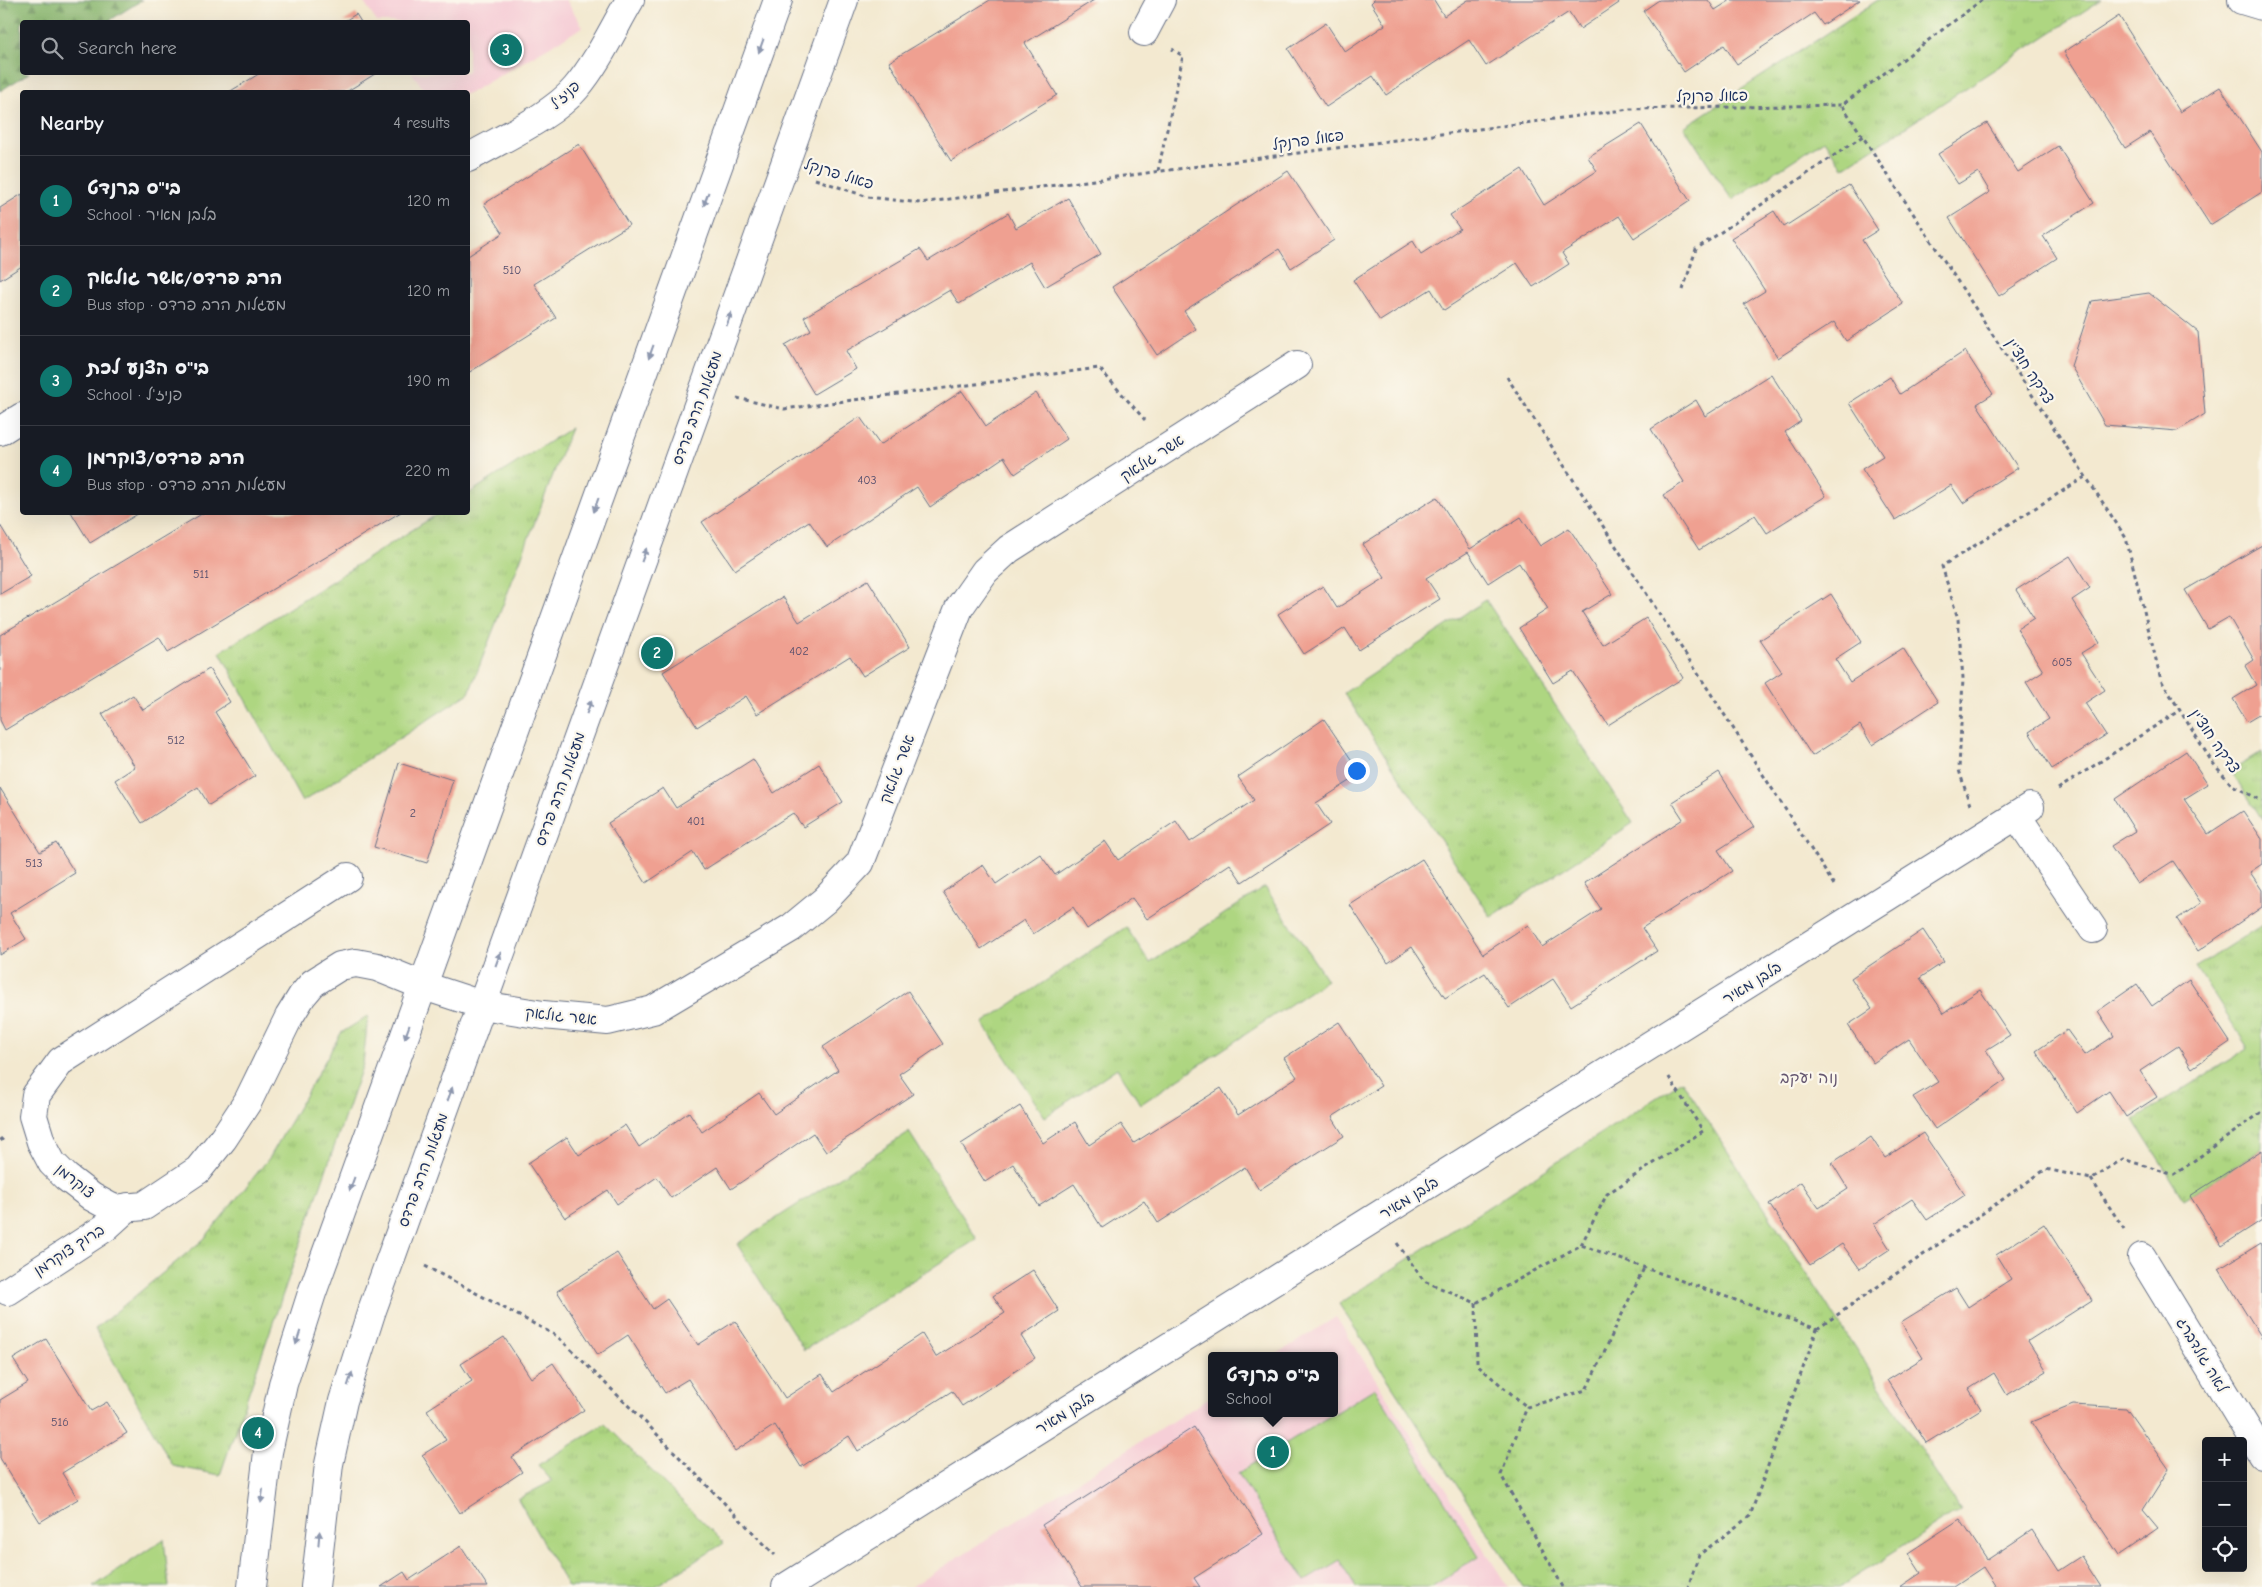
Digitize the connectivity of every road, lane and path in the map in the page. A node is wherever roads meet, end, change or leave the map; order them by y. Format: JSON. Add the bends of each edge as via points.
{"nodes":[{"id":1,"x":630,"y":0,"type":"edge"},
{"id":2,"x":778,"y":0,"type":"edge"},
{"id":3,"x":844,"y":0,"type":"edge"},
{"id":4,"x":1161,"y":0,"type":"edge"},
{"id":5,"x":1982,"y":0,"type":"edge"},
{"id":6,"x":2242,"y":0,"type":"edge"},
{"id":7,"x":2262,"y":6,"type":"edge"},
{"id":8,"x":1144,"y":32,"type":"joint"},
{"id":9,"x":1842,"y":105,"type":"junction"},
{"id":10,"x":1863,"y":136,"type":"junction"},
{"id":11,"x":470,"y":157,"type":"edge"},
{"id":12,"x":783,"y":168,"type":"junction"},
{"id":13,"x":1158,"y":172,"type":"junction"},
{"id":14,"x":1683,"y":290,"type":"dead end"},
{"id":15,"x":1297,"y":365,"type":"dead end"},
{"id":16,"x":1507,"y":376,"type":"dead end"},
{"id":17,"x":703,"y":390,"type":"junction"},
{"id":18,"x":20,"y":418,"type":"edge"},
{"id":19,"x":0,"y":430,"type":"edge"},
{"id":20,"x":1169,"y":447,"type":"junction"},
{"id":21,"x":2085,"y":477,"type":"junction"},
{"id":22,"x":2180,"y":710,"type":"junction"},
{"id":23,"x":2262,"y":801,"type":"edge"},
{"id":24,"x":2024,"y":811,"type":"junction"},
{"id":25,"x":1981,"y":838,"type":"junction"},
{"id":26,"x":348,"y":877,"type":"dead end"},
{"id":27,"x":1855,"y":918,"type":"junction"},
{"id":28,"x":2092,"y":930,"type":"dead end"},
{"id":29,"x":424,"y":986,"type":"junction"},
{"id":30,"x":482,"y":1005,"type":"junction"},
{"id":31,"x":1650,"y":1047,"type":"junction"},
{"id":32,"x":2262,"y":1112,"type":"edge"},
{"id":33,"x":2091,"y":1179,"type":"junction"},
{"id":34,"x":128,"y":1207,"type":"junction"},
{"id":35,"x":1378,"y":1217,"type":"junction"},
{"id":36,"x":1581,"y":1245,"type":"junction"},
{"id":37,"x":394,"y":1249,"type":"junction"},
{"id":38,"x":2142,"y":1257,"type":"joint"},
{"id":39,"x":1644,"y":1268,"type":"junction"},
{"id":40,"x":8,"y":1291,"type":"dead end"},
{"id":41,"x":1476,"y":1304,"type":"junction"},
{"id":42,"x":1817,"y":1329,"type":"junction"},
{"id":43,"x":1527,"y":1406,"type":"junction"},
{"id":44,"x":2262,"y":1454,"type":"edge"},
{"id":45,"x":793,"y":1583,"type":"edge"},
{"id":46,"x":252,"y":1587,"type":"edge"},
{"id":47,"x":315,"y":1587,"type":"edge"},
{"id":48,"x":1563,"y":1587,"type":"edge"},
{"id":49,"x":1688,"y":1587,"type":"edge"}],
"edges":[{"from":1,"to":11,"type":"street","name":"פניז'ל","via":[[575,89],[558,105]]},
{"from":2,"to":29,"type":"street","one_way":true},
{"from":3,"to":12,"type":"street","name":"מעגלות הרב פרדס"},
{"from":4,"to":8,"type":"street"},
{"from":5,"to":9,"type":"path"},
{"from":6,"to":7,"type":"street"},
{"from":8,"to":13,"type":"path","via":[[1183,56]]},
{"from":9,"to":10,"type":"path","name":"צדקה חוצ'ין"},
{"from":9,"to":13,"type":"path","name":"פאול פרנקל","via":[[1630,109]]},
{"from":10,"to":14,"type":"path","via":[[1696,249]]},
{"from":10,"to":21,"type":"path","name":"צדקה חוצ'ין"},
{"from":12,"to":13,"type":"path","name":"פאול פרנקל","via":[[868,197],[920,203]]},
{"from":17,"to":12,"type":"street","name":"מעגלות הרב פרדס","one_way":true},
{"from":15,"to":20,"type":"street","name":"אשר גולאק"},
{"from":16,"to":27,"type":"path"},
{"from":17,"to":20,"type":"path","via":[[784,409],[1099,368]]},
{"from":30,"to":17,"type":"street","name":"מעגלות הרב פרדס","one_way":true},
{"from":18,"to":19,"type":"street"},
{"from":20,"to":30,"type":"street","name":"אשר גולאק","via":[[1009,549],[984,571],[959,608],[860,863],[825,900],[791,928],[653,1010],[608,1021]]},
{"from":21,"to":22,"type":"path","name":"צדקה חוצ'ין","via":[[2126,538],[2161,680]]},
{"from":21,"to":25,"type":"path","via":[[1942,566],[1958,619],[1963,678],[1959,770]]},
{"from":22,"to":23,"type":"path","name":"צדקה חוצ'ין","via":[[2212,762],[2232,785]]},
{"from":22,"to":24,"type":"path"},
{"from":24,"to":25,"type":"street","name":"בלבן מאיר"},
{"from":24,"to":28,"type":"street"},
{"from":25,"to":27,"type":"street","name":"בלבן מאיר"},
{"from":26,"to":34,"type":"street","name":"צוקרמן","via":[[61,1061],[36,1095],[34,1116],[41,1142],[52,1163],[92,1197],[114,1209]]},
{"from":27,"to":31,"type":"street","name":"בלבן מאיר"},
{"from":29,"to":30,"type":"street","name":"אשר גולאק"},
{"from":29,"to":34,"type":"street","name":"צוקרמן","via":[[377,967],[356,963],[340,966],[313,983],[290,1017],[248,1101],[198,1170],[144,1206]]},
{"from":29,"to":46,"type":"street","one_way":true,"via":[[312,1292],[283,1384],[268,1452]]},
{"from":37,"to":30,"type":"street","name":"מעגלות הרב פרדס","one_way":true},
{"from":31,"to":35,"type":"street","name":"בלבן מאיר"},
{"from":31,"to":36,"type":"path","via":[[1703,1131],[1607,1194]]},
{"from":32,"to":33,"type":"path","via":[[2174,1175],[2123,1159]]},
{"from":33,"to":38,"type":"path"},
{"from":33,"to":42,"type":"path","via":[[2046,1168]]},
{"from":34,"to":40,"type":"street","name":"ברוך צוקרמן","via":[[106,1227]]},
{"from":35,"to":41,"type":"path","via":[[1424,1280]]},
{"from":35,"to":45,"type":"street","name":"בלבן מאיר"},
{"from":36,"to":39,"type":"path"},
{"from":36,"to":41,"type":"path"},
{"from":37,"to":45,"type":"path","via":[[557,1336],[646,1423]]},
{"from":47,"to":37,"type":"street","name":"מעגלות הרב פרדס","one_way":true,"via":[[328,1464],[343,1400]]},
{"from":38,"to":44,"type":"street","name":"לאה גולדברג"},
{"from":39,"to":42,"type":"path"},
{"from":39,"to":43,"type":"path","via":[[1586,1390]]},
{"from":41,"to":43,"type":"path","via":[[1477,1365]]},
{"from":42,"to":49,"type":"path","via":[[1750,1516],[1699,1555]]},
{"from":43,"to":48,"type":"path","via":[[1501,1475]]}]}
